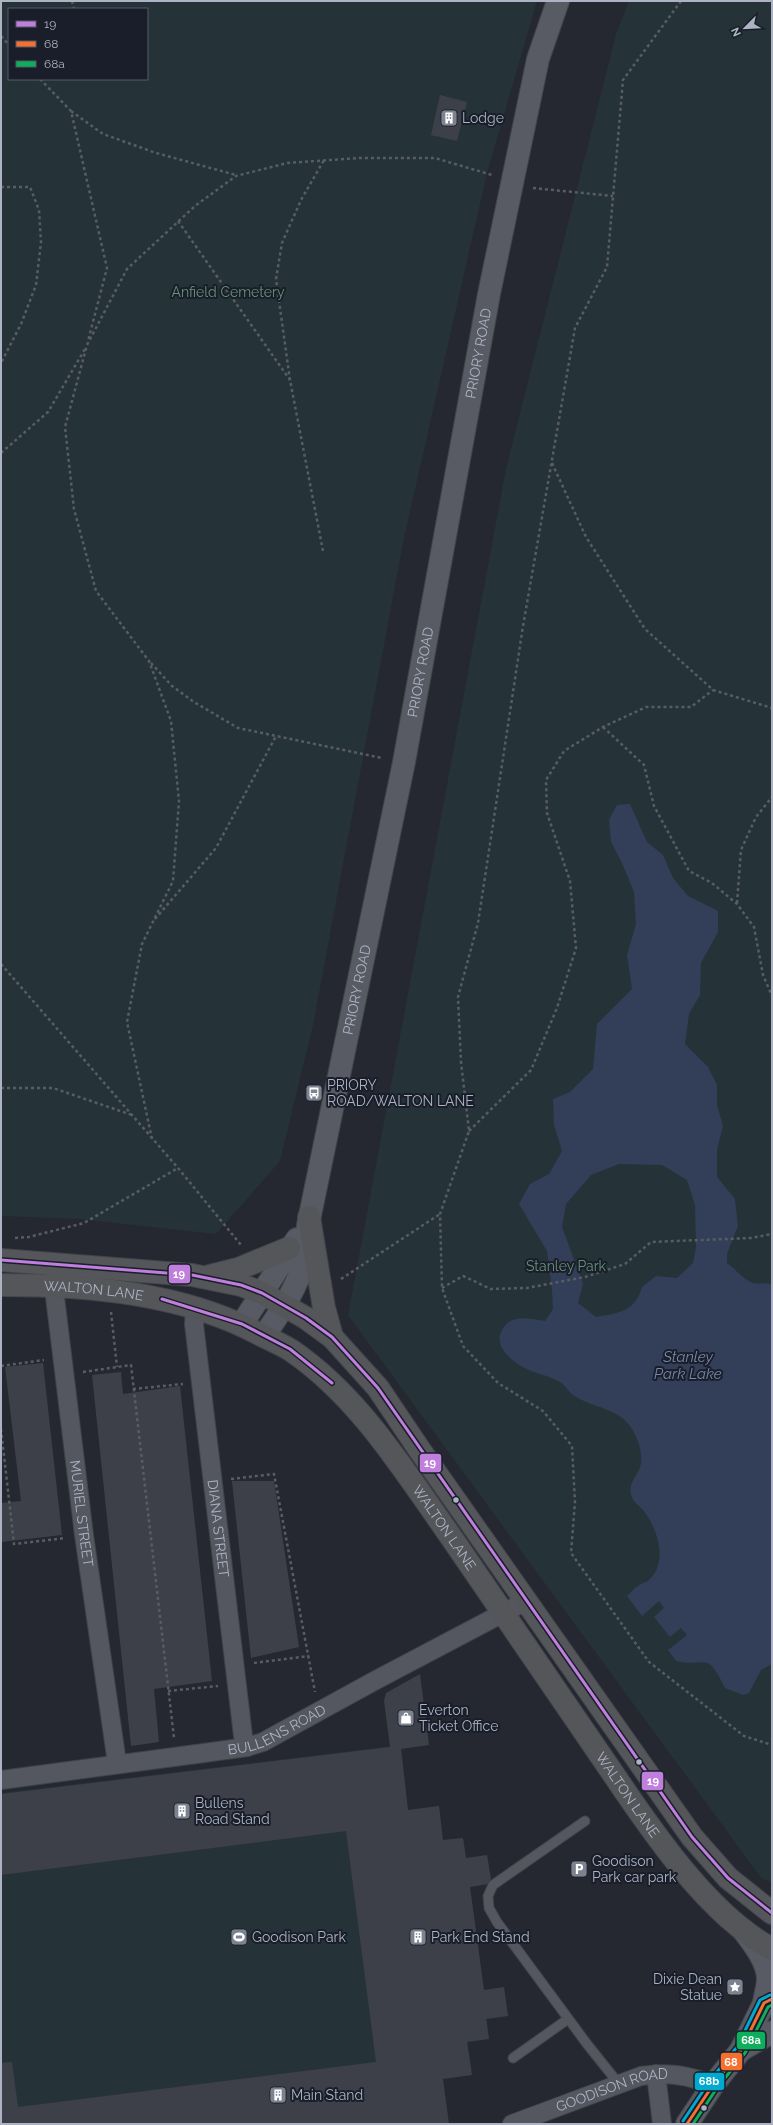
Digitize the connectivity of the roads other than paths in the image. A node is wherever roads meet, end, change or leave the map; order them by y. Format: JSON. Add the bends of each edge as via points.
{"nodes":[{"id":1,"x":558,"y":1,"type":"edge"},
{"id":2,"x":309,"y":1221,"type":"junction"},
{"id":3,"x":289,"y":1248,"type":"junction"},
{"id":4,"x":1,"y":1260,"type":"edge"},
{"id":5,"x":55,"y":1263,"type":"junction"},
{"id":6,"x":205,"y":1278,"type":"junction"},
{"id":7,"x":1,"y":1285,"type":"edge"},
{"id":8,"x":55,"y":1286,"type":"junction"},
{"id":9,"x":262,"y":1293,"type":"junction"},
{"id":10,"x":285,"y":1306,"type":"junction"},
{"id":11,"x":195,"y":1309,"type":"junction"},
{"id":12,"x":242,"y":1324,"type":"junction"},
{"id":13,"x":264,"y":1336,"type":"junction"},
{"id":14,"x":332,"y":1337,"type":"junction"},
{"id":15,"x":526,"y":1601,"type":"junction"},
{"id":16,"x":504,"y":1614,"type":"junction"},
{"id":17,"x":247,"y":1747,"type":"junction"},
{"id":18,"x":117,"y":1763,"type":"junction"},
{"id":19,"x":1,"y":1780,"type":"edge"},
{"id":20,"x":585,"y":1821,"type":"dead end"},
{"id":21,"x":772,"y":1913,"type":"edge"},
{"id":22,"x":742,"y":1930,"type":"junction"},
{"id":23,"x":772,"y":1949,"type":"edge"},
{"id":24,"x":768,"y":2001,"type":"edge"},
{"id":25,"x":568,"y":2019,"type":"junction"},
{"id":26,"x":772,"y":2032,"type":"edge"},
{"id":27,"x":741,"y":2050,"type":"junction"},
{"id":28,"x":513,"y":2058,"type":"dead end"},
{"id":29,"x":656,"y":2074,"type":"junction"},
{"id":30,"x":619,"y":2084,"type":"junction"},
{"id":31,"x":713,"y":2085,"type":"junction"},
{"id":32,"x":512,"y":2124,"type":"edge"},
{"id":33,"x":662,"y":2124,"type":"edge"},
{"id":34,"x":687,"y":2124,"type":"edge"}],
"edges":[{"from":1,"to":2,"type":"street","name":"PRIORY ROAD","via":[[538,59],[488,302],[404,762]]},
{"from":2,"to":3,"type":"street"},
{"from":2,"to":10,"type":"street","name":"PRIORY ROAD","via":[[306,1256]]},
{"from":2,"to":14,"type":"highway"},
{"from":3,"to":6,"type":"highway","via":[[259,1262]]},
{"from":3,"to":9,"type":"street"},
{"from":4,"to":5,"type":"highway","name":"WALTON LANE"},
{"from":5,"to":6,"type":"highway","name":"WALTON LANE"},
{"from":5,"to":8,"type":"street","name":"MURIEL STREET"},
{"from":6,"to":9,"type":"highway","name":"WALTON LANE","via":[[241,1285]]},
{"from":7,"to":8,"type":"highway","name":"WALTON LANE"},
{"from":8,"to":11,"type":"highway","name":"WALTON LANE","via":[[171,1301]]},
{"from":8,"to":18,"type":"street","name":"MURIEL STREET","via":[[84,1535]]},
{"from":9,"to":10,"type":"highway","name":"WALTON LANE"},
{"from":9,"to":12,"type":"street"},
{"from":10,"to":13,"type":"street","name":"PRIORY ROAD"},
{"from":10,"to":14,"type":"highway","name":"WALTON LANE"},
{"from":11,"to":12,"type":"highway","name":"WALTON LANE"},
{"from":11,"to":17,"type":"street","name":"DIANA STREET","via":[[194,1324],[236,1684],[243,1736]]},
{"from":12,"to":13,"type":"highway","name":"WALTON LANE"},
{"from":13,"to":16,"type":"highway","name":"WALTON LANE","via":[[290,1349],[339,1390],[355,1408],[399,1464]]},
{"from":14,"to":15,"type":"highway","name":"WALTON LANE","via":[[378,1388]]},
{"from":15,"to":16,"type":"street","name":"BULLENS ROAD"},
{"from":15,"to":21,"type":"highway","name":"WALTON LANE","via":[[692,1837],[728,1878]]},
{"from":16,"to":17,"type":"street","name":"BULLENS ROAD","via":[[263,1742]]},
{"from":16,"to":22,"type":"highway","name":"WALTON LANE","via":[[631,1801],[706,1897]]},
{"from":17,"to":18,"type":"street","name":"BULLENS ROAD"},
{"from":18,"to":19,"type":"street","name":"BULLENS ROAD"},
{"from":20,"to":25,"type":"lane","via":[[493,1885],[488,1896],[489,1908],[497,1922]]},
{"from":22,"to":23,"type":"highway","name":"WALTON LANE"},
{"from":22,"to":24,"type":"street","via":[[767,1970]]},
{"from":24,"to":27,"type":"street"},
{"from":25,"to":28,"type":"lane"},
{"from":25,"to":30,"type":"lane"},
{"from":26,"to":27,"type":"street"},
{"from":27,"to":31,"type":"street"},
{"from":29,"to":30,"type":"street","name":"GOODISON ROAD"},
{"from":29,"to":31,"type":"street","name":"GOODISON ROAD","via":[[681,2074]]},
{"from":29,"to":33,"type":"street"},
{"from":30,"to":32,"type":"street","name":"GOODISON ROAD"},
{"from":31,"to":34,"type":"street"}]}
